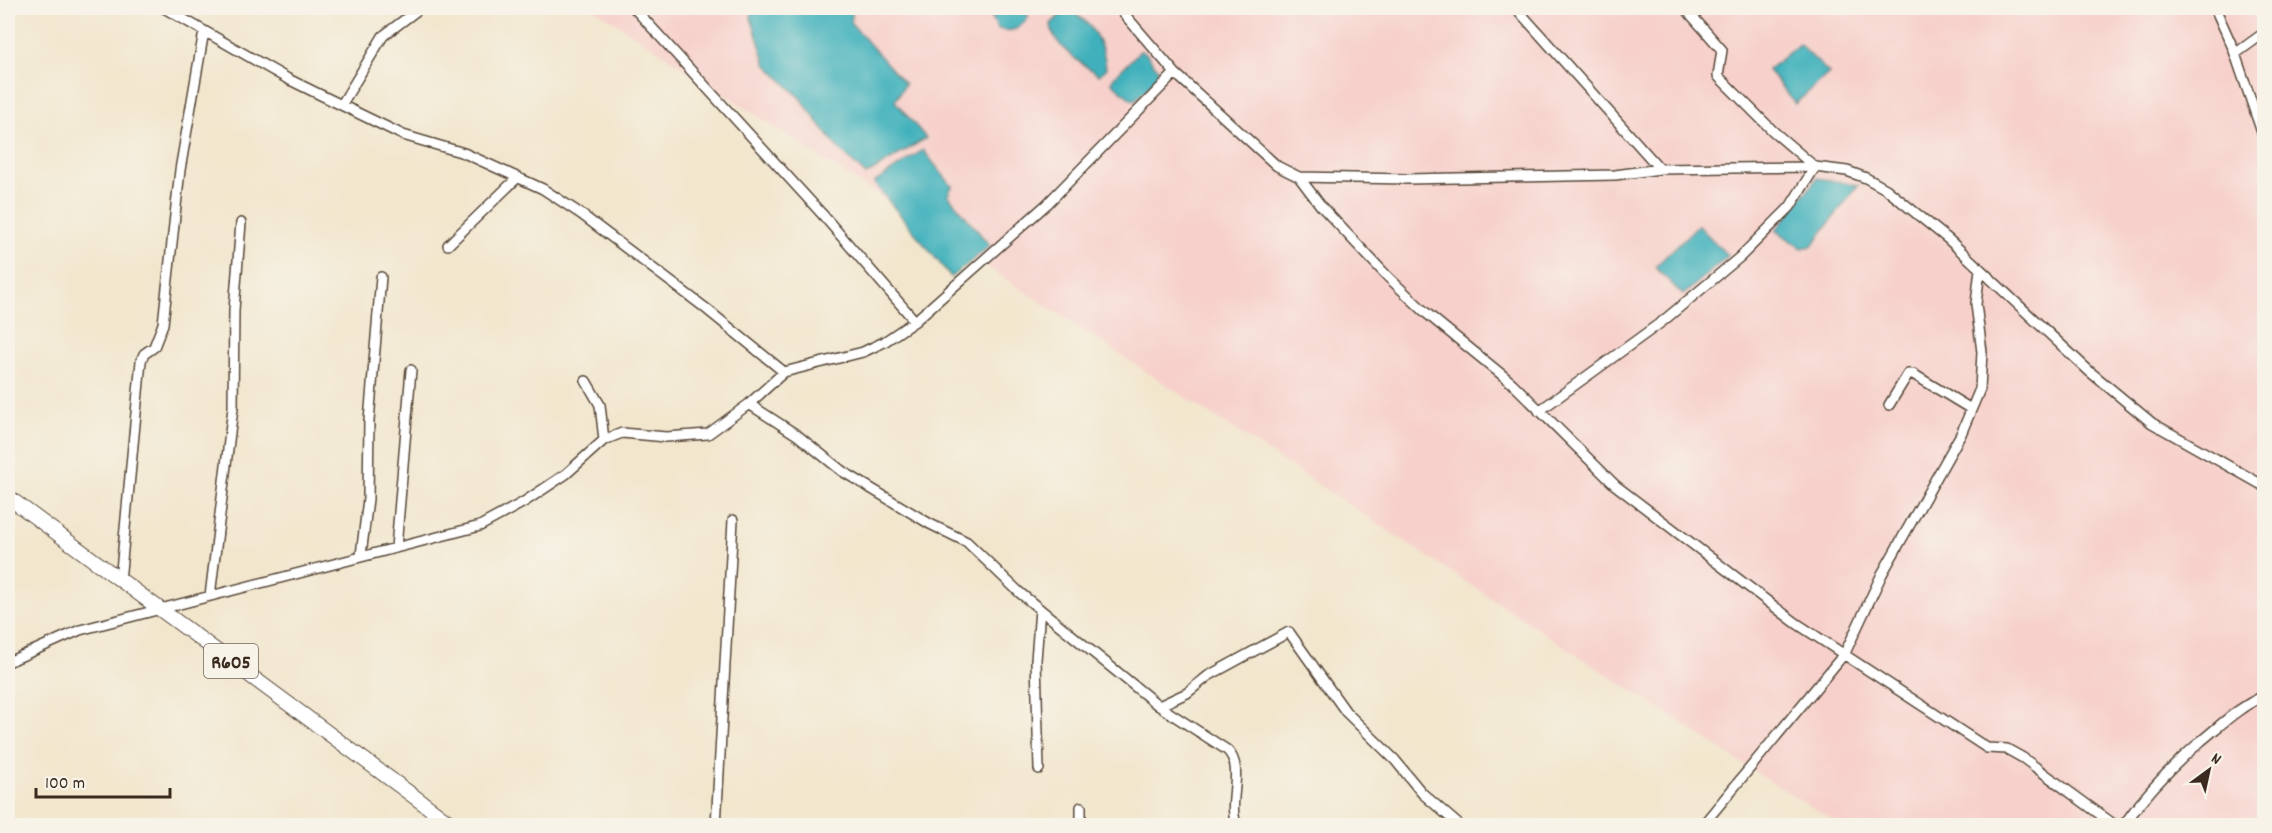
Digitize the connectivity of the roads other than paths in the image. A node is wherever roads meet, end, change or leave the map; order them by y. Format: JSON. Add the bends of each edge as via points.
{"nodes":[{"id":1,"x":164,"y":8,"type":"edge"},
{"id":2,"x":420,"y":8,"type":"edge"},
{"id":3,"x":634,"y":8,"type":"edge"},
{"id":4,"x":1119,"y":8,"type":"edge"},
{"id":5,"x":1516,"y":8,"type":"edge"},
{"id":6,"x":1685,"y":8,"type":"edge"},
{"id":7,"x":2216,"y":8,"type":"edge"},
{"id":8,"x":204,"y":31,"type":"junction"},
{"id":9,"x":2265,"y":33,"type":"edge"},
{"id":10,"x":2235,"y":54,"type":"junction"},
{"id":11,"x":1174,"y":73,"type":"junction"},
{"id":12,"x":342,"y":104,"type":"junction"},
{"id":13,"x":2265,"y":138,"type":"edge"},
{"id":14,"x":1815,"y":167,"type":"junction"},
{"id":15,"x":1660,"y":169,"type":"junction"},
{"id":16,"x":518,"y":177,"type":"junction"},
{"id":17,"x":1299,"y":177,"type":"junction"},
{"id":18,"x":241,"y":224,"type":"dead end"},
{"id":19,"x":448,"y":245,"type":"dead end"},
{"id":20,"x":1980,"y":269,"type":"junction"},
{"id":21,"x":381,"y":277,"type":"dead end"},
{"id":22,"x":915,"y":321,"type":"junction"},
{"id":23,"x":411,"y":370,"type":"dead end"},
{"id":24,"x":784,"y":372,"type":"junction"},
{"id":25,"x":586,"y":381,"type":"dead end"},
{"id":26,"x":749,"y":404,"type":"junction"},
{"id":27,"x":1889,"y":405,"type":"dead end"},
{"id":28,"x":1971,"y":409,"type":"junction"},
{"id":29,"x":1539,"y":411,"type":"junction"},
{"id":30,"x":604,"y":440,"type":"junction"},
{"id":31,"x":2265,"y":486,"type":"edge"},
{"id":32,"x":8,"y":497,"type":"edge"},
{"id":33,"x":733,"y":520,"type":"dead end"},
{"id":34,"x":396,"y":548,"type":"junction"},
{"id":35,"x":361,"y":555,"type":"junction"},
{"id":36,"x":120,"y":581,"type":"junction"},
{"id":37,"x":210,"y":596,"type":"junction"},
{"id":38,"x":1040,"y":609,"type":"junction"},
{"id":39,"x":162,"y":611,"type":"junction"},
{"id":40,"x":1845,"y":653,"type":"junction"},
{"id":41,"x":8,"y":662,"type":"edge"},
{"id":42,"x":2265,"y":696,"type":"edge"},
{"id":43,"x":1160,"y":706,"type":"junction"},
{"id":44,"x":1039,"y":770,"type":"dead end"},
{"id":45,"x":1081,"y":807,"type":"dead end"},
{"id":46,"x":454,"y":825,"type":"edge"},
{"id":47,"x":716,"y":825,"type":"edge"},
{"id":48,"x":1081,"y":825,"type":"edge"},
{"id":49,"x":1237,"y":825,"type":"edge"},
{"id":50,"x":1460,"y":825,"type":"edge"},
{"id":51,"x":1702,"y":825,"type":"edge"},
{"id":52,"x":2116,"y":825,"type":"edge"},
{"id":53,"x":2123,"y":825,"type":"edge"}],
"edges":[{"from":1,"to":8,"type":"street"},
{"from":2,"to":12,"type":"street","via":[[383,36]]},
{"from":3,"to":22,"type":"street"},
{"from":4,"to":11,"type":"street"},
{"from":5,"to":15,"type":"street"},
{"from":6,"to":14,"type":"street","via":[[1722,50],[1718,76]]},
{"from":7,"to":10,"type":"street"},
{"from":8,"to":12,"type":"street","via":[[288,80]]},
{"from":8,"to":36,"type":"street","via":[[180,170],[163,324],[154,347],[141,361]]},
{"from":9,"to":10,"type":"street"},
{"from":10,"to":13,"type":"street"},
{"from":11,"to":17,"type":"street","via":[[1277,166]]},
{"from":11,"to":22,"type":"street","via":[[1047,204]]},
{"from":12,"to":16,"type":"street","via":[[403,135],[464,153]]},
{"from":14,"to":15,"type":"street"},
{"from":14,"to":20,"type":"street","via":[[1846,171],[1886,189]]},
{"from":14,"to":29,"type":"street","via":[[1790,207],[1740,257],[1663,321]]},
{"from":15,"to":17,"type":"street","via":[[1615,175]]},
{"from":16,"to":19,"type":"street"},
{"from":16,"to":24,"type":"street","via":[[581,214]]},
{"from":17,"to":29,"type":"street","via":[[1387,276]]},
{"from":18,"to":37,"type":"street","via":[[234,310],[233,408]]},
{"from":20,"to":28,"type":"street","via":[[1976,304],[1981,337],[1980,389]]},
{"from":20,"to":31,"type":"street","via":[[2089,371],[2152,423]]},
{"from":21,"to":35,"type":"street"},
{"from":22,"to":24,"type":"street","via":[[864,352]]},
{"from":23,"to":34,"type":"street"},
{"from":24,"to":26,"type":"street"},
{"from":25,"to":30,"type":"street","via":[[600,405]]},
{"from":26,"to":30,"type":"street","via":[[708,434],[666,437],[622,433]]},
{"from":26,"to":38,"type":"street","via":[[842,471],[967,542]]},
{"from":27,"to":28,"type":"street","via":[[1908,374],[1913,374]]},
{"from":28,"to":40,"type":"street","via":[[1961,434],[1882,574]]},
{"from":29,"to":40,"type":"street","via":[[1615,485],[1796,623]]},
{"from":30,"to":34,"type":"street","via":[[566,474],[480,526]]},
{"from":32,"to":36,"type":"main road","number":"R605"},
{"from":33,"to":47,"type":"street"},
{"from":34,"to":35,"type":"street"},
{"from":35,"to":37,"type":"street"},
{"from":36,"to":39,"type":"main road","number":"R605"},
{"from":37,"to":39,"type":"street"},
{"from":38,"to":43,"type":"street"},
{"from":38,"to":44,"type":"street","via":[[1036,660]]},
{"from":39,"to":41,"type":"street","via":[[80,630]]},
{"from":39,"to":46,"type":"main road","number":"R605"},
{"from":40,"to":51,"type":"street"},
{"from":40,"to":52,"type":"street","via":[[1987,748],[2007,749],[2023,758]]},
{"from":42,"to":53,"type":"street","via":[[2243,705],[2177,761]]},
{"from":43,"to":49,"type":"street","via":[[1233,756]]},
{"from":43,"to":50,"type":"street","via":[[1289,632],[1347,712],[1422,793]]},
{"from":45,"to":48,"type":"street"}]}
